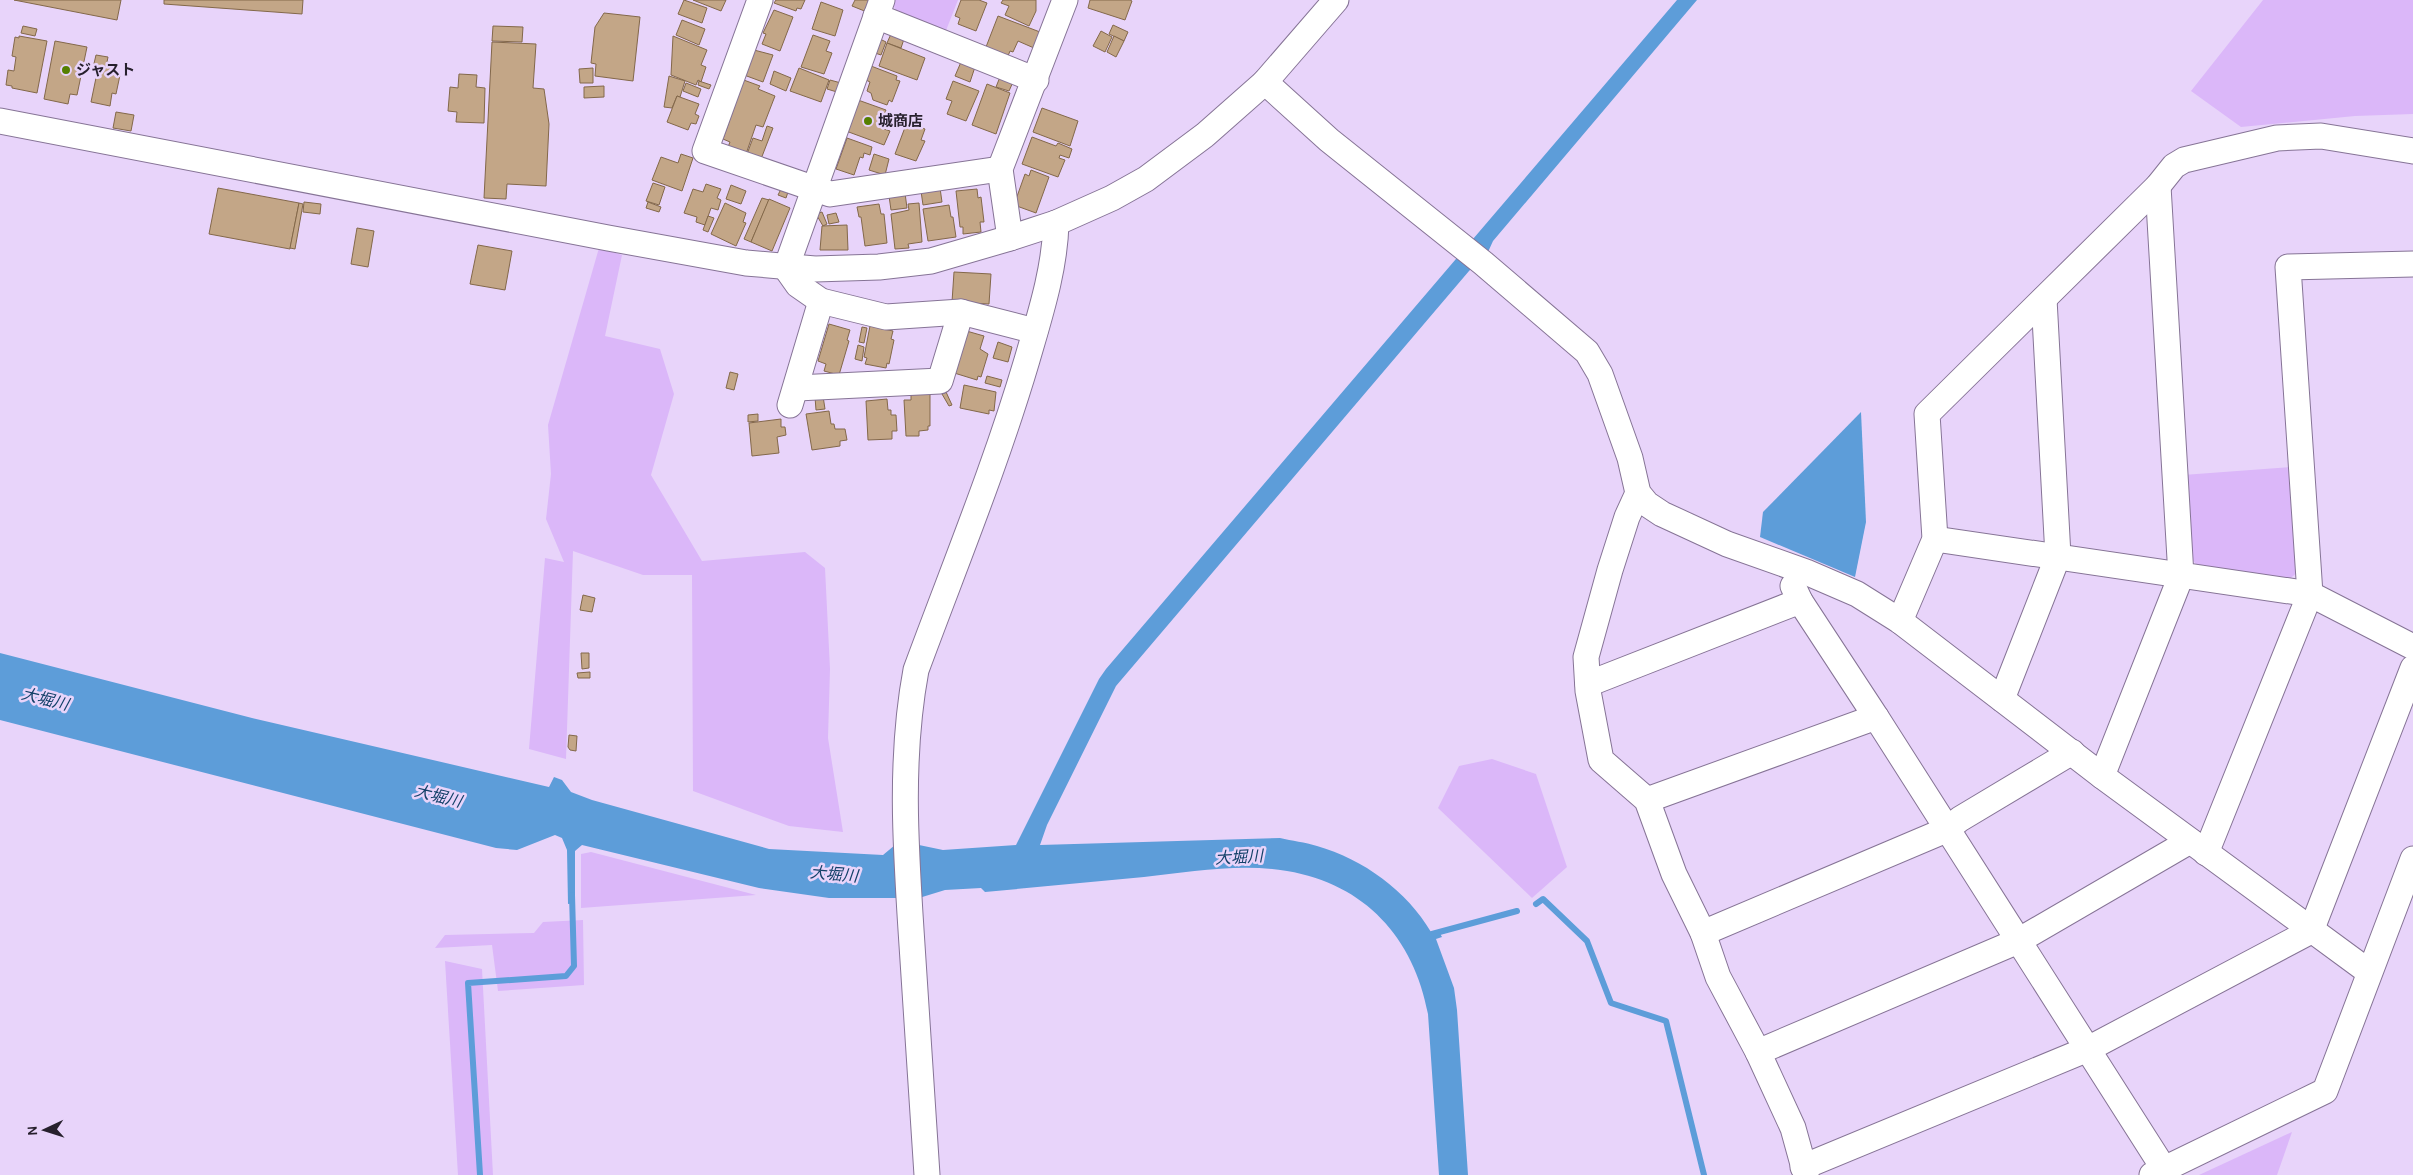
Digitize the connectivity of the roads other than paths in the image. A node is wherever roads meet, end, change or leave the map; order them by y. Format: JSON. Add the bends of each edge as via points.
{"nodes":[{"id":1,"x":760,"y":0,"type":"edge"},
{"id":2,"x":1065,"y":0,"type":"edge"},
{"id":3,"x":1336,"y":0,"type":"edge"},
{"id":4,"x":879,"y":8,"type":"edge"},
{"id":5,"x":1036,"y":80,"type":"junction"},
{"id":6,"x":1264,"y":82,"type":"junction"},
{"id":7,"x":0,"y":121,"type":"edge"},
{"id":8,"x":2413,"y":152,"type":"edge"},
{"id":9,"x":1000,"y":169,"type":"junction"},
{"id":10,"x":2158,"y":186,"type":"junction"},
{"id":11,"x":814,"y":189,"type":"junction"},
{"id":12,"x":1056,"y":223,"type":"junction"},
{"id":13,"x":1010,"y":238,"type":"junction"},
{"id":14,"x":2413,"y":264,"type":"edge"},
{"id":15,"x":786,"y":268,"type":"junction"},
{"id":16,"x":2044,"y":299,"type":"junction"},
{"id":17,"x":820,"y":301,"type":"junction"},
{"id":18,"x":961,"y":312,"type":"junction"},
{"id":19,"x":1035,"y":331,"type":"junction"},
{"id":20,"x":1638,"y":493,"type":"junction"},
{"id":21,"x":1935,"y":539,"type":"junction"},
{"id":22,"x":2058,"y":556,"type":"junction"},
{"id":23,"x":1783,"y":564,"type":"junction"},
{"id":24,"x":2181,"y":576,"type":"junction"},
{"id":25,"x":2310,"y":594,"type":"junction"},
{"id":26,"x":1800,"y":601,"type":"junction"},
{"id":27,"x":1900,"y":621,"type":"junction"},
{"id":28,"x":2413,"y":647,"type":"edge"},
{"id":29,"x":2413,"y":668,"type":"edge"},
{"id":30,"x":1588,"y":684,"type":"junction"},
{"id":31,"x":2002,"y":699,"type":"junction"},
{"id":32,"x":1876,"y":717,"type":"junction"},
{"id":33,"x":2072,"y":752,"type":"junction"},
{"id":34,"x":2102,"y":776,"type":"junction"},
{"id":35,"x":1646,"y":800,"type":"junction"},
{"id":36,"x":1946,"y":830,"type":"junction"},
{"id":37,"x":2198,"y":847,"type":"junction"},
{"id":38,"x":2413,"y":859,"type":"edge"},
{"id":39,"x":2311,"y":931,"type":"junction"},
{"id":40,"x":1702,"y":934,"type":"junction"},
{"id":41,"x":2018,"y":940,"type":"junction"},
{"id":42,"x":2369,"y":972,"type":"junction"},
{"id":43,"x":2088,"y":1049,"type":"junction"},
{"id":44,"x":1758,"y":1052,"type":"junction"},
{"id":45,"x":1805,"y":1171,"type":"edge"},
{"id":46,"x":2158,"y":1172,"type":"edge"},
{"id":47,"x":927,"y":1175,"type":"edge"}],
"edges":[{"from":1,"to":11,"type":"street","via":[[705,151]]},
{"from":2,"to":5,"type":"street"},
{"from":3,"to":6,"type":"street"},
{"from":4,"to":5,"type":"street"},
{"from":4,"to":11,"type":"street"},
{"from":5,"to":9,"type":"street"},
{"from":6,"to":12,"type":"street","via":[[1205,135],[1146,179]]},
{"from":6,"to":20,"type":"street","via":[[1587,352],[1600,374],[1617,418]]},
{"from":7,"to":15,"type":"street","via":[[608,238]]},
{"from":8,"to":10,"type":"street","via":[[2321,136],[2277,138],[2184,160],[2174,166]]},
{"from":9,"to":11,"type":"street","via":[[830,194]]},
{"from":9,"to":13,"type":"street"},
{"from":10,"to":16,"type":"street"},
{"from":10,"to":24,"type":"street"},
{"from":11,"to":15,"type":"street"},
{"from":12,"to":13,"type":"street"},
{"from":12,"to":19,"type":"street","via":[[1055,250]]},
{"from":13,"to":15,"type":"street","via":[[931,260],[849,269]]},
{"from":14,"to":25,"type":"street","via":[[2288,267]]},
{"from":15,"to":17,"type":"street","via":[[798,286]]},
{"from":16,"to":21,"type":"street","via":[[1926,414]]},
{"from":16,"to":22,"type":"street"},
{"from":17,"to":18,"type":"street","via":[[886,317]]},
{"from":17,"to":18,"type":"street","via":[[793,397],[940,382]]},
{"from":18,"to":19,"type":"street"},
{"from":19,"to":47,"type":"street","via":[[1007,427],[916,670],[909,707],[904,773],[906,843]]},
{"from":20,"to":23,"type":"street","via":[[1662,514],[1727,544]]},
{"from":20,"to":30,"type":"street","via":[[1610,570],[1586,657]]},
{"from":21,"to":22,"type":"street"},
{"from":21,"to":27,"type":"street"},
{"from":22,"to":24,"type":"street"},
{"from":22,"to":31,"type":"street"},
{"from":23,"to":26,"type":"street"},
{"from":23,"to":27,"type":"street","via":[[1858,594]]},
{"from":24,"to":25,"type":"street"},
{"from":24,"to":34,"type":"street"},
{"from":25,"to":28,"type":"street"},
{"from":25,"to":37,"type":"street"},
{"from":26,"to":30,"type":"street"},
{"from":26,"to":32,"type":"street"},
{"from":27,"to":31,"type":"street"},
{"from":29,"to":39,"type":"street"},
{"from":30,"to":35,"type":"street","via":[[1601,760]]},
{"from":31,"to":33,"type":"street"},
{"from":32,"to":35,"type":"street"},
{"from":32,"to":36,"type":"street"},
{"from":33,"to":34,"type":"street"},
{"from":33,"to":36,"type":"street"},
{"from":34,"to":37,"type":"street"},
{"from":35,"to":40,"type":"street","via":[[1674,874]]},
{"from":36,"to":40,"type":"street"},
{"from":36,"to":41,"type":"street"},
{"from":37,"to":39,"type":"street"},
{"from":37,"to":41,"type":"street"},
{"from":38,"to":42,"type":"street"},
{"from":39,"to":42,"type":"street"},
{"from":39,"to":43,"type":"street"},
{"from":40,"to":44,"type":"street","via":[[1718,977]]},
{"from":41,"to":43,"type":"street"},
{"from":41,"to":44,"type":"street"},
{"from":42,"to":46,"type":"street","via":[[2324,1091]]},
{"from":43,"to":45,"type":"street"},
{"from":43,"to":46,"type":"street"},
{"from":44,"to":45,"type":"street","via":[[1793,1128]]}]}
